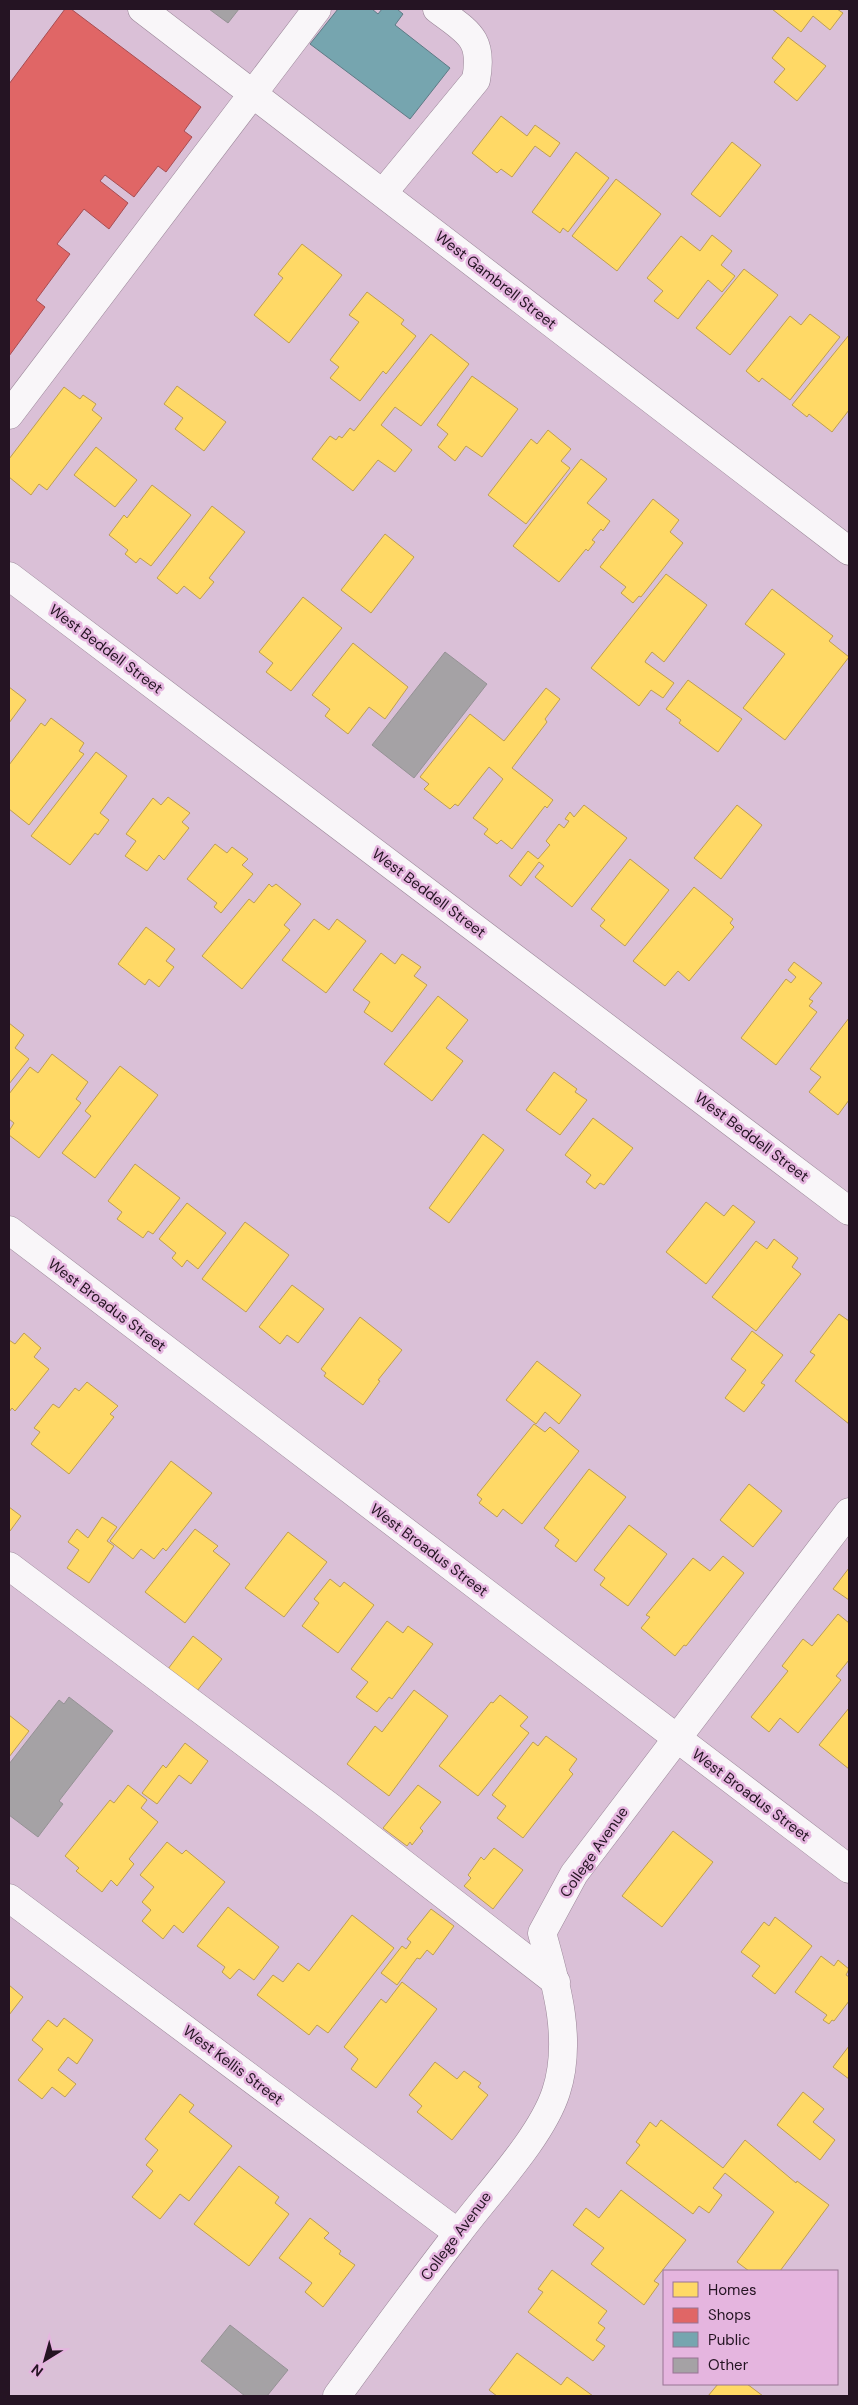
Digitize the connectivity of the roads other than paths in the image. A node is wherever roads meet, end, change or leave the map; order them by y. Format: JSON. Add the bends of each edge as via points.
{"nodes":[{"id":1,"x":142,"y":9,"type":"edge"},
{"id":2,"x":317,"y":9,"type":"edge"},
{"id":3,"x":437,"y":9,"type":"edge"},
{"id":4,"x":253,"y":94,"type":"junction"},
{"id":5,"x":382,"y":193,"type":"junction"},
{"id":6,"x":9,"y":415,"type":"edge"},
{"id":7,"x":849,"y":552,"type":"edge"},
{"id":8,"x":9,"y":576,"type":"edge"},
{"id":9,"x":849,"y":1210,"type":"edge"},
{"id":10,"x":9,"y":1230,"type":"edge"},
{"id":11,"x":849,"y":1512,"type":"edge"},
{"id":12,"x":9,"y":1566,"type":"edge"},
{"id":13,"x":677,"y":1738,"type":"junction"},
{"id":14,"x":849,"y":1869,"type":"edge"},
{"id":15,"x":9,"y":1898,"type":"edge"},
{"id":16,"x":556,"y":1982,"type":"junction"},
{"id":17,"x":458,"y":2233,"type":"junction"},
{"id":18,"x":337,"y":2396,"type":"edge"}],
"edges":[{"from":1,"to":4,"type":"street","name":"West Gambrell Street"},
{"from":2,"to":4,"type":"street"},
{"from":3,"to":5,"type":"street","via":[[472,37],[479,61],[476,80]]},
{"from":4,"to":5,"type":"street","name":"West Gambrell Street"},
{"from":4,"to":6,"type":"street"},
{"from":5,"to":7,"type":"street","name":"West Gambrell Street"},
{"from":8,"to":9,"type":"street","name":"West Beddell Street"},
{"from":10,"to":13,"type":"street","name":"West Broadus Street"},
{"from":11,"to":13,"type":"street","name":"College Avenue"},
{"from":12,"to":16,"type":"street","via":[[329,1806]]},
{"from":13,"to":14,"type":"street","name":"West Broadus Street"},
{"from":13,"to":16,"type":"street","name":"College Avenue","via":[[574,1874],[542,1932]]},
{"from":15,"to":17,"type":"street","name":"West Kellis Street"},
{"from":16,"to":17,"type":"street","name":"College Avenue","via":[[564,2048],[556,2093],[534,2135]]},
{"from":17,"to":18,"type":"street","name":"College Avenue"}]}
